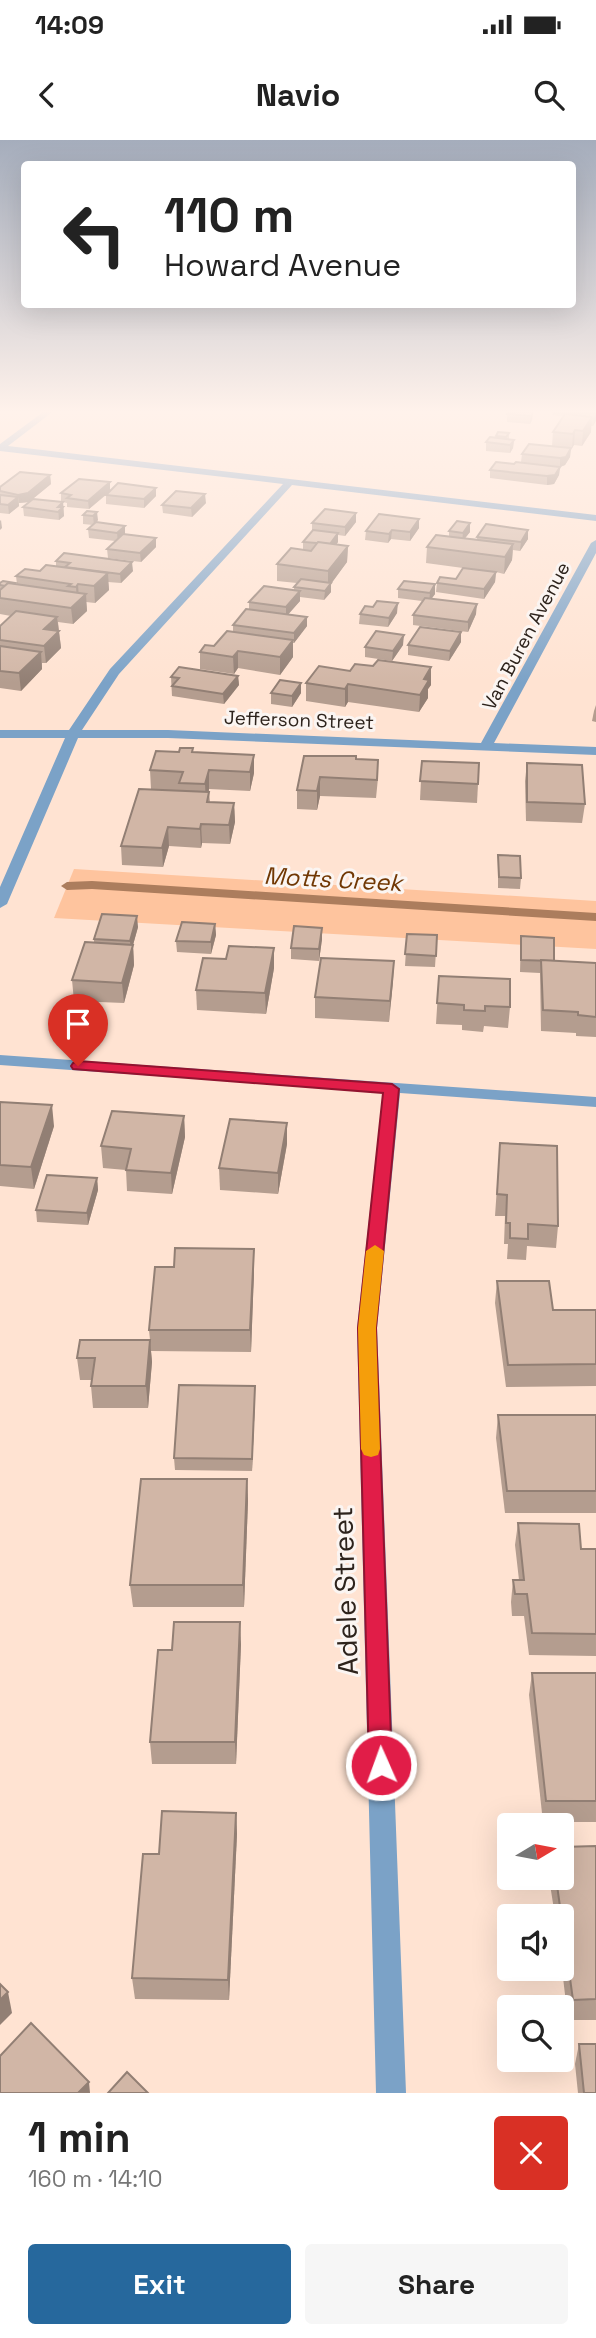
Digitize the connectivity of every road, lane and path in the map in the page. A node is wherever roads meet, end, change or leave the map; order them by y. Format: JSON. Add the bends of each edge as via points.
{"nodes":[{"id":1,"x":272,"y":501,"type":"edge"},
{"id":2,"x":453,"y":501,"type":"edge"},
{"id":3,"x":596,"y":518,"type":"edge"},
{"id":4,"x":596,"y":543,"type":"edge"},
{"id":5,"x":0,"y":734,"type":"edge"},
{"id":6,"x":73,"y":734,"type":"junction"},
{"id":7,"x":486,"y":746,"type":"junction"},
{"id":8,"x":596,"y":751,"type":"edge"},
{"id":9,"x":0,"y":904,"type":"edge"},
{"id":10,"x":0,"y":1060,"type":"edge"},
{"id":11,"x":392,"y":1089,"type":"junction"},
{"id":12,"x":596,"y":1102,"type":"edge"},
{"id":13,"x":391,"y":2093,"type":"edge"}],
"edges":[{"from":1,"to":6,"type":"street","via":[[114,672]]},
{"from":2,"to":3,"type":"street"},
{"from":4,"to":7,"type":"street","name":"Van Buren Avenue"},
{"from":5,"to":6,"type":"street","name":"Jefferson Street"},
{"from":6,"to":7,"type":"street","name":"Jefferson Street"},
{"from":6,"to":9,"type":"street"},
{"from":7,"to":8,"type":"street","name":"Jefferson Street"},
{"from":10,"to":11,"type":"street"},
{"from":11,"to":12,"type":"street"},
{"from":11,"to":13,"type":"street","name":"Adele Street","via":[[367,1328]]}]}
